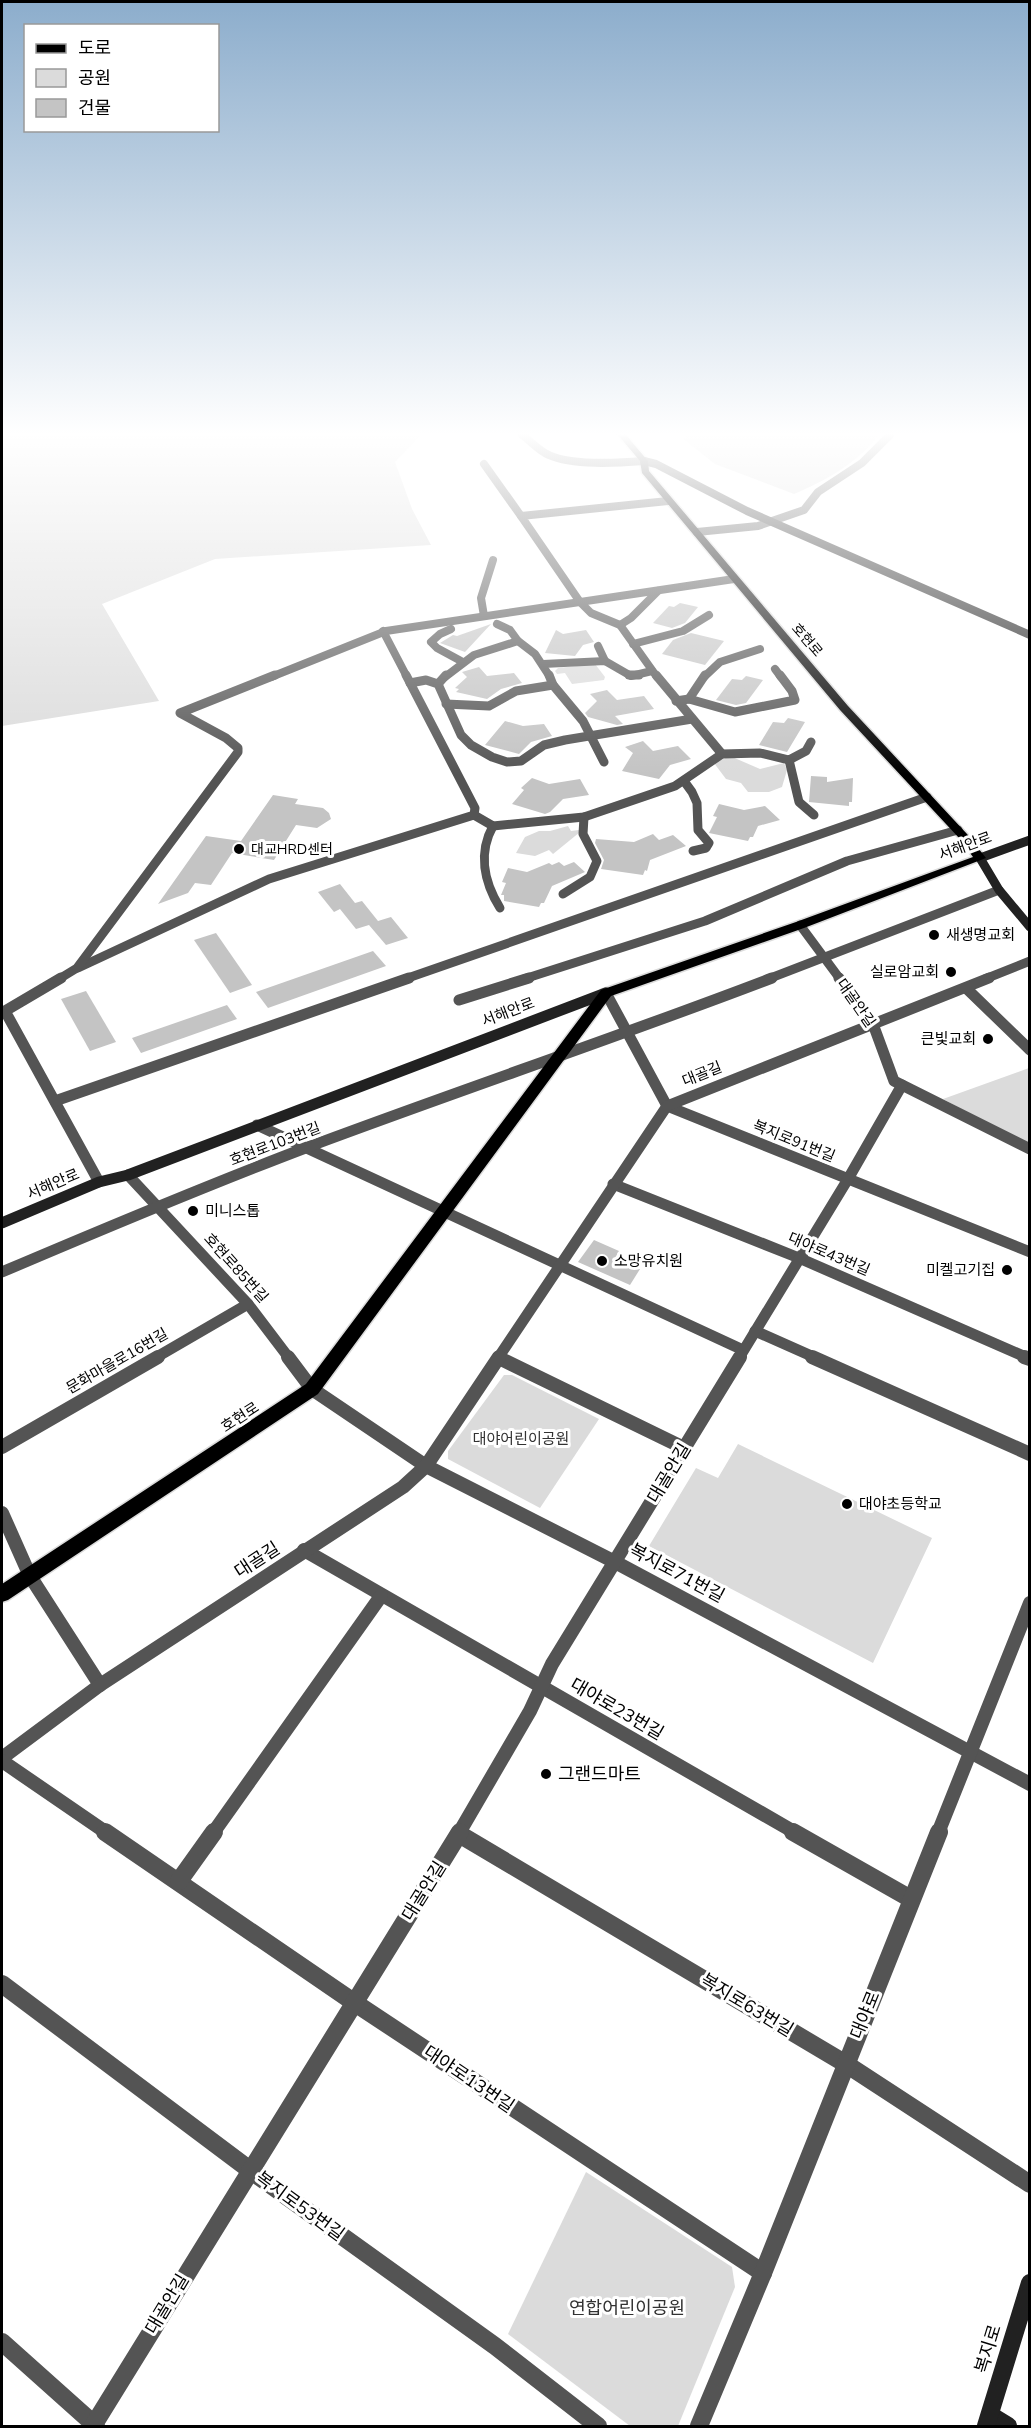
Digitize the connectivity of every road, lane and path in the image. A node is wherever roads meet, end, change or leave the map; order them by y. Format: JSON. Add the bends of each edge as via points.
{"nodes":[{"id":1,"x":543,"y":548,"type":"edge"},
{"id":2,"x":710,"y":548,"type":"edge"},
{"id":3,"x":830,"y":548,"type":"edge"},
{"id":4,"x":493,"y":560,"type":"dead end"},
{"id":5,"x":734,"y":579,"type":"junction"},
{"id":6,"x":658,"y":591,"type":"junction"},
{"id":7,"x":580,"y":602,"type":"junction"},
{"id":8,"x":709,"y":615,"type":"dead end"},
{"id":9,"x":484,"y":616,"type":"junction"},
{"id":10,"x":497,"y":624,"type":"dead end"},
{"id":11,"x":620,"y":625,"type":"junction"},
{"id":12,"x":451,"y":628,"type":"dead end"},
{"id":13,"x":383,"y":631,"type":"junction"},
{"id":14,"x":1029,"y":635,"type":"edge"},
{"id":15,"x":518,"y":641,"type":"junction"},
{"id":16,"x":633,"y":644,"type":"junction"},
{"id":17,"x":598,"y":646,"type":"dead end"},
{"id":18,"x":760,"y":649,"type":"dead end"},
{"id":19,"x":461,"y":661,"type":"junction"},
{"id":20,"x":605,"y":661,"type":"junction"},
{"id":21,"x":543,"y":664,"type":"junction"},
{"id":22,"x":775,"y":669,"type":"dead end"},
{"id":23,"x":652,"y":671,"type":"junction"},
{"id":24,"x":410,"y":683,"type":"junction"},
{"id":25,"x":438,"y":684,"type":"junction"},
{"id":26,"x":553,"y":686,"type":"junction"},
{"id":27,"x":689,"y":699,"type":"junction"},
{"id":28,"x":676,"y":700,"type":"junction"},
{"id":29,"x":446,"y":704,"type":"junction"},
{"id":30,"x":693,"y":719,"type":"junction"},
{"id":31,"x":592,"y":736,"type":"junction"},
{"id":32,"x":811,"y":742,"type":"dead end"},
{"id":33,"x":722,"y":754,"type":"junction"},
{"id":34,"x":789,"y":760,"type":"junction"},
{"id":35,"x":604,"y":762,"type":"dead end"},
{"id":36,"x":684,"y":781,"type":"junction"},
{"id":37,"x":927,"y":797,"type":"junction"},
{"id":38,"x":474,"y":815,"type":"junction"},
{"id":39,"x":814,"y":815,"type":"dead end"},
{"id":40,"x":584,"y":817,"type":"junction"},
{"id":41,"x":493,"y":826,"type":"junction"},
{"id":42,"x":958,"y":830,"type":"junction"},
{"id":43,"x":1029,"y":840,"type":"edge"},
{"id":44,"x":693,"y":852,"type":"dead end"},
{"id":45,"x":980,"y":858,"type":"junction"},
{"id":46,"x":999,"y":890,"type":"junction"},
{"id":47,"x":562,"y":894,"type":"dead end"},
{"id":48,"x":500,"y":908,"type":"dead end"},
{"id":49,"x":800,"y":925,"type":"junction"},
{"id":50,"x":1029,"y":927,"type":"edge"},
{"id":51,"x":824,"y":957,"type":"junction"},
{"id":52,"x":1029,"y":961,"type":"edge"},
{"id":53,"x":77,"y":968,"type":"junction"},
{"id":54,"x":966,"y":988,"type":"junction"},
{"id":55,"x":606,"y":993,"type":"junction"},
{"id":56,"x":459,"y":1000,"type":"dead end"},
{"id":57,"x":873,"y":1024,"type":"junction"},
{"id":58,"x":628,"y":1033,"type":"junction"},
{"id":59,"x":1029,"y":1050,"type":"edge"},
{"id":60,"x":563,"y":1053,"type":"junction"},
{"id":61,"x":902,"y":1085,"type":"junction"},
{"id":62,"x":55,"y":1101,"type":"junction"},
{"id":63,"x":667,"y":1106,"type":"junction"},
{"id":64,"x":257,"y":1125,"type":"junction"},
{"id":65,"x":306,"y":1148,"type":"junction"},
{"id":66,"x":1029,"y":1149,"type":"edge"},
{"id":67,"x":128,"y":1174,"type":"junction"},
{"id":68,"x":848,"y":1179,"type":"junction"},
{"id":69,"x":99,"y":1182,"type":"junction"},
{"id":70,"x":613,"y":1184,"type":"junction"},
{"id":71,"x":157,"y":1206,"type":"junction"},
{"id":72,"x":443,"y":1213,"type":"junction"},
{"id":73,"x":2,"y":1223,"type":"edge"},
{"id":74,"x":1029,"y":1252,"type":"edge"},
{"id":75,"x":799,"y":1258,"type":"junction"},
{"id":76,"x":561,"y":1265,"type":"junction"},
{"id":77,"x":2,"y":1272,"type":"edge"},
{"id":78,"x":248,"y":1304,"type":"junction"},
{"id":79,"x":755,"y":1330,"type":"junction"},
{"id":80,"x":744,"y":1350,"type":"junction"},
{"id":81,"x":499,"y":1358,"type":"junction"},
{"id":82,"x":1029,"y":1359,"type":"edge"},
{"id":83,"x":312,"y":1389,"type":"junction"},
{"id":84,"x":2,"y":1447,"type":"edge"},
{"id":85,"x":684,"y":1448,"type":"junction"},
{"id":86,"x":1029,"y":1454,"type":"edge"},
{"id":87,"x":426,"y":1466,"type":"junction"},
{"id":88,"x":2,"y":1513,"type":"edge"},
{"id":89,"x":304,"y":1550,"type":"junction"},
{"id":90,"x":615,"y":1562,"type":"junction"},
{"id":91,"x":30,"y":1576,"type":"junction"},
{"id":92,"x":2,"y":1594,"type":"edge"},
{"id":93,"x":381,"y":1596,"type":"junction"},
{"id":94,"x":1029,"y":1603,"type":"edge"},
{"id":95,"x":100,"y":1685,"type":"junction"},
{"id":96,"x":539,"y":1687,"type":"junction"},
{"id":97,"x":970,"y":1753,"type":"junction"},
{"id":98,"x":2,"y":1760,"type":"edge"},
{"id":99,"x":1029,"y":1784,"type":"edge"},
{"id":100,"x":459,"y":1834,"type":"junction"},
{"id":101,"x":179,"y":1881,"type":"junction"},
{"id":102,"x":911,"y":1899,"type":"junction"},
{"id":103,"x":2,"y":1984,"type":"edge"},
{"id":104,"x":355,"y":2003,"type":"junction"},
{"id":105,"x":846,"y":2064,"type":"junction"},
{"id":106,"x":250,"y":2170,"type":"junction"},
{"id":107,"x":1029,"y":2184,"type":"edge"},
{"id":108,"x":763,"y":2273,"type":"junction"},
{"id":109,"x":1029,"y":2283,"type":"edge"},
{"id":110,"x":2,"y":2342,"type":"edge"},
{"id":111,"x":988,"y":2421,"type":"edge"},
{"id":112,"x":94,"y":2426,"type":"edge"},
{"id":113,"x":598,"y":2427,"type":"edge"},
{"id":114,"x":699,"y":2427,"type":"edge"},
{"id":115,"x":1008,"y":2427,"type":"edge"}],
"edges":[{"from":1,"to":7,"type":"street"},
{"from":2,"to":5,"type":"main road","name":"호현로"},
{"from":3,"to":14,"type":"street"},
{"from":4,"to":9,"type":"street","via":[[481,598]]},
{"from":5,"to":6,"type":"street"},
{"from":5,"to":37,"type":"main road","name":"호현로","via":[[844,708]]},
{"from":6,"to":7,"type":"street"},
{"from":6,"to":11,"type":"street"},
{"from":7,"to":9,"type":"street"},
{"from":7,"to":11,"type":"street","via":[[591,613]]},
{"from":8,"to":16,"type":"street","via":[[685,631]]},
{"from":9,"to":13,"type":"street"},
{"from":10,"to":15,"type":"street","via":[[511,629]]},
{"from":11,"to":16,"type":"street"},
{"from":12,"to":19,"type":"street","via":[[431,642]]},
{"from":13,"to":24,"type":"street"},
{"from":13,"to":53,"type":"street","via":[[180,713],[228,739],[238,752]]},
{"from":15,"to":19,"type":"street"},
{"from":15,"to":21,"type":"street","via":[[531,648]]},
{"from":16,"to":23,"type":"street"},
{"from":17,"to":20,"type":"street"},
{"from":18,"to":27,"type":"street","via":[[720,662],[706,673]]},
{"from":19,"to":25,"type":"street"},
{"from":20,"to":21,"type":"street"},
{"from":20,"to":23,"type":"street","via":[[621,674],[640,676]]},
{"from":21,"to":26,"type":"street"},
{"from":22,"to":27,"type":"street","via":[[795,700],[735,712]]},
{"from":23,"to":28,"type":"street"},
{"from":24,"to":25,"type":"street","via":[[426,680]]},
{"from":24,"to":38,"type":"street","via":[[475,808]]},
{"from":25,"to":29,"type":"street"},
{"from":26,"to":29,"type":"street","via":[[516,691],[489,706]]},
{"from":26,"to":31,"type":"street"},
{"from":27,"to":28,"type":"street"},
{"from":28,"to":30,"type":"street"},
{"from":29,"to":31,"type":"street","via":[[466,741],[506,761],[520,761],[544,745]]},
{"from":30,"to":31,"type":"street"},
{"from":30,"to":33,"type":"street"},
{"from":31,"to":35,"type":"street","via":[[594,748]]},
{"from":32,"to":34,"type":"street","via":[[806,751]]},
{"from":33,"to":34,"type":"street","via":[[760,753]]},
{"from":33,"to":36,"type":"street"},
{"from":34,"to":39,"type":"street","via":[[799,802]]},
{"from":36,"to":40,"type":"street"},
{"from":36,"to":44,"type":"street","via":[[694,791],[698,830],[709,843]]},
{"from":37,"to":42,"type":"main road","name":"호현로"},
{"from":37,"to":62,"type":"street"},
{"from":38,"to":41,"type":"street"},
{"from":38,"to":53,"type":"street","via":[[269,879]]},
{"from":40,"to":41,"type":"street"},
{"from":40,"to":47,"type":"street","via":[[583,834],[597,861],[590,877]]},
{"from":41,"to":48,"type":"street","via":[[486,836],[485,867],[490,894]]},
{"from":42,"to":45,"type":"main road","name":"호현로"},
{"from":42,"to":56,"type":"street","via":[[848,861],[705,921]]},
{"from":43,"to":45,"type":"street","name":"서해안로"},
{"from":45,"to":46,"type":"street"},
{"from":45,"to":49,"type":"main road","name":"서해안로"},
{"from":46,"to":50,"type":"street"},
{"from":46,"to":51,"type":"street","name":"호현로103번길"},
{"from":49,"to":51,"type":"street","name":"대골안길"},
{"from":49,"to":55,"type":"main road","name":"서해안로"},
{"from":51,"to":57,"type":"street","name":"대골안길"},
{"from":51,"to":58,"type":"street","name":"호현로103번길"},
{"from":52,"to":54,"type":"street","name":"대골길"},
{"from":53,"to":62,"type":"street","via":[[5,1011]]},
{"from":54,"to":57,"type":"street","name":"대골길"},
{"from":54,"to":59,"type":"street"},
{"from":55,"to":58,"type":"street"},
{"from":55,"to":60,"type":"main road","name":"호현로"},
{"from":55,"to":64,"type":"street","name":"서해안로"},
{"from":57,"to":61,"type":"street","name":"대골안길","via":[[894,1081]]},
{"from":57,"to":63,"type":"street","name":"대골길"},
{"from":58,"to":60,"type":"street","name":"호현로103번길"},
{"from":58,"to":63,"type":"street"},
{"from":60,"to":65,"type":"street","name":"호현로103번길"},
{"from":60,"to":72,"type":"main road","name":"호현로"},
{"from":61,"to":66,"type":"street"},
{"from":61,"to":68,"type":"street","name":"대골안길"},
{"from":62,"to":69,"type":"street"},
{"from":63,"to":68,"type":"street","name":"복지로91번길"},
{"from":63,"to":70,"type":"street","name":"대골길"},
{"from":64,"to":65,"type":"street"},
{"from":64,"to":67,"type":"street","name":"서해안로"},
{"from":65,"to":71,"type":"street","name":"호현로103번길"},
{"from":65,"to":72,"type":"street"},
{"from":67,"to":69,"type":"street","name":"서해안로"},
{"from":67,"to":71,"type":"street","name":"호현로85번길"},
{"from":68,"to":74,"type":"street","name":"복지로91번길"},
{"from":68,"to":75,"type":"street","name":"대골안길"},
{"from":69,"to":73,"type":"street","name":"서해안로"},
{"from":70,"to":75,"type":"street","name":"대야로43번길"},
{"from":70,"to":76,"type":"street","name":"대골길"},
{"from":71,"to":77,"type":"street","name":"호현로103번길"},
{"from":71,"to":78,"type":"street","name":"호현로85번길"},
{"from":72,"to":76,"type":"street"},
{"from":72,"to":83,"type":"main road","name":"호현로"},
{"from":75,"to":79,"type":"street","name":"대골안길"},
{"from":75,"to":82,"type":"street","name":"대야로43번길"},
{"from":76,"to":80,"type":"street"},
{"from":76,"to":81,"type":"street","name":"대골길"},
{"from":78,"to":83,"type":"street","name":"호현로85번길"},
{"from":78,"to":84,"type":"street","name":"문화마을로16번길"},
{"from":79,"to":80,"type":"street","name":"대골안길"},
{"from":79,"to":86,"type":"street"},
{"from":80,"to":85,"type":"street","name":"대골안길"},
{"from":81,"to":85,"type":"street"},
{"from":81,"to":87,"type":"street","name":"대골길"},
{"from":83,"to":87,"type":"street","name":"복지로71번길"},
{"from":83,"to":91,"type":"main road","name":"호현로"},
{"from":85,"to":90,"type":"street","name":"대골안길"},
{"from":87,"to":89,"type":"street","name":"대골길","via":[[403,1487]]},
{"from":87,"to":90,"type":"street","name":"복지로71번길"},
{"from":88,"to":91,"type":"street"},
{"from":89,"to":93,"type":"street","name":"대야로23번길"},
{"from":89,"to":95,"type":"street","name":"대골길"},
{"from":90,"to":96,"type":"street","name":"대골안길"},
{"from":90,"to":97,"type":"street","name":"복지로71번길"},
{"from":91,"to":92,"type":"main road","name":"호현로"},
{"from":91,"to":95,"type":"street"},
{"from":93,"to":96,"type":"street","name":"대야로23번길"},
{"from":93,"to":101,"type":"street"},
{"from":94,"to":97,"type":"street","name":"대야로"},
{"from":95,"to":98,"type":"street","name":"대골길"},
{"from":96,"to":100,"type":"street","name":"대골안길","via":[[530,1712]]},
{"from":96,"to":102,"type":"street","name":"대야로23번길"},
{"from":97,"to":99,"type":"street","name":"복지로71번길"},
{"from":97,"to":102,"type":"street","name":"대야로"},
{"from":98,"to":101,"type":"street","name":"대야로13번길"},
{"from":100,"to":104,"type":"street","name":"대골안길"},
{"from":100,"to":105,"type":"street","name":"복지로63번길"},
{"from":101,"to":104,"type":"street","name":"대야로13번길"},
{"from":102,"to":105,"type":"street","name":"대야로"},
{"from":103,"to":106,"type":"street","name":"복지로53번길"},
{"from":104,"to":106,"type":"street","name":"대골안길"},
{"from":104,"to":108,"type":"street","name":"대야로13번길"},
{"from":105,"to":107,"type":"street","name":"복지로63번길"},
{"from":105,"to":108,"type":"street","name":"대야로"},
{"from":106,"to":112,"type":"street","name":"대골안길"},
{"from":106,"to":113,"type":"street","name":"복지로53번길","via":[[495,2346]]},
{"from":108,"to":114,"type":"street","name":"대야로"},
{"from":109,"to":111,"type":"street","name":"복지로"},
{"from":110,"to":112,"type":"street"},
{"from":111,"to":115,"type":"street"}]}
